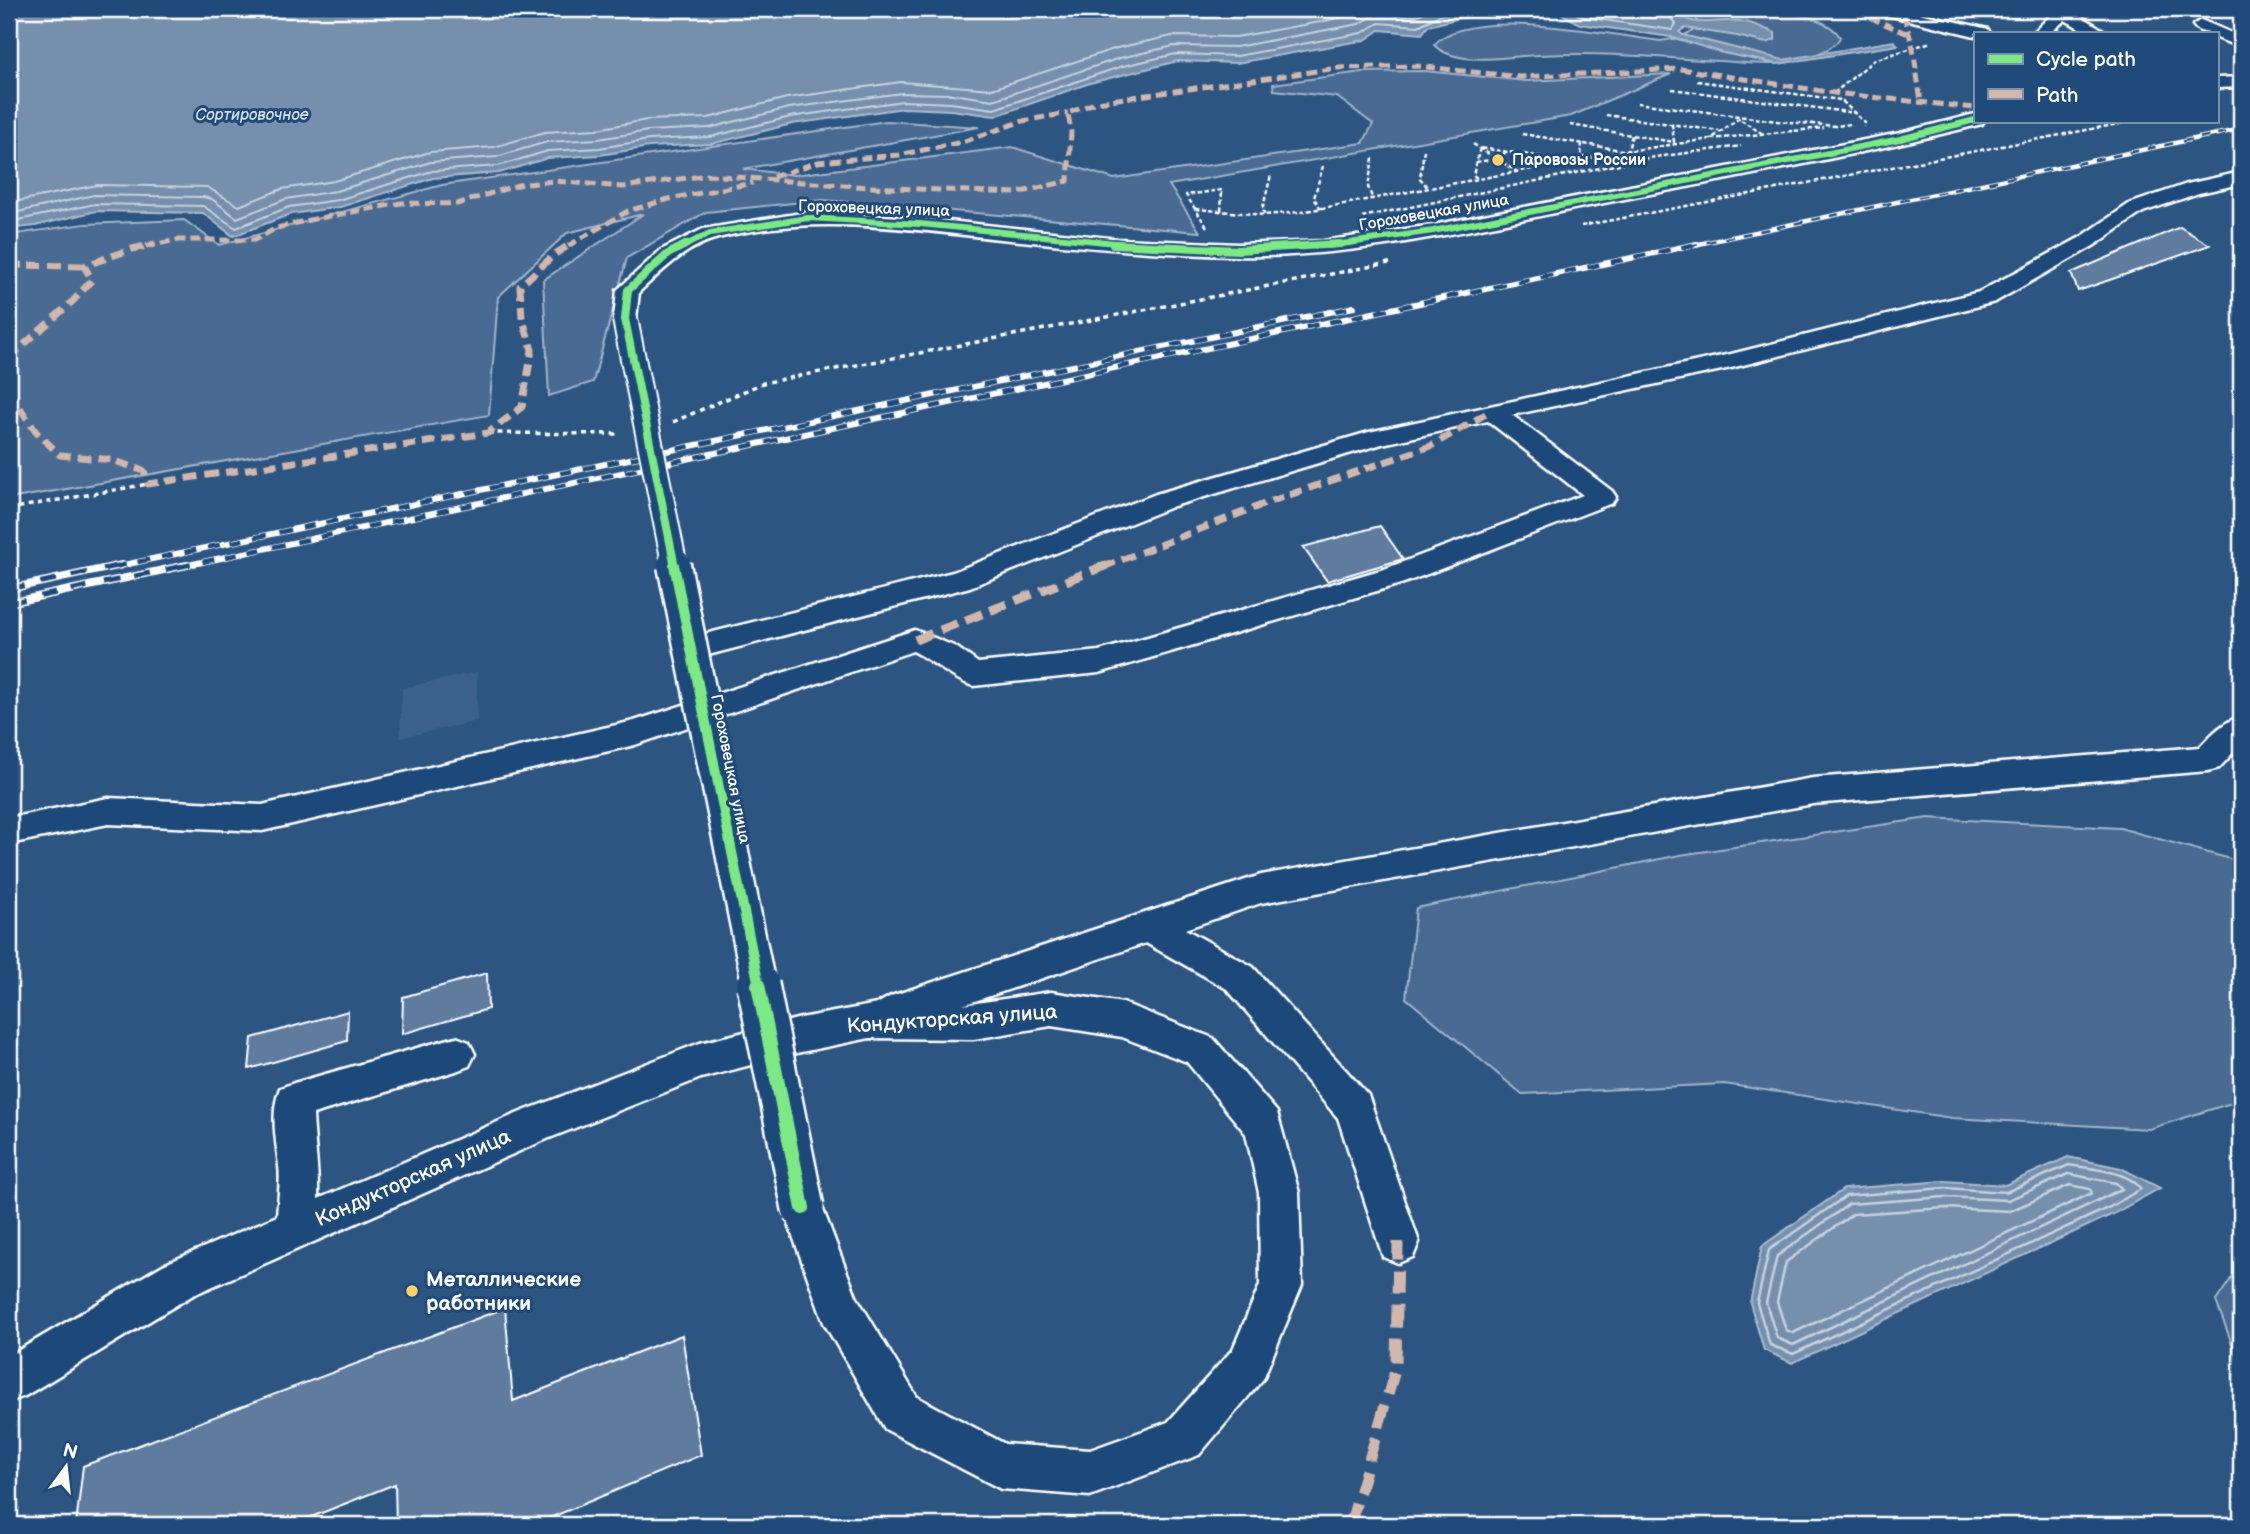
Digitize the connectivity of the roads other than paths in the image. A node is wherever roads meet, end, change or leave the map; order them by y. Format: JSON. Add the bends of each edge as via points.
{"nodes":[{"id":1,"x":1881,"y":9,"type":"edge"},
{"id":2,"x":2067,"y":10,"type":"edge"},
{"id":3,"x":2201,"y":25,"type":"dead end"},
{"id":4,"x":1976,"y":32,"type":"edge"},
{"id":5,"x":2042,"y":32,"type":"edge"},
{"id":6,"x":2099,"y":32,"type":"edge"},
{"id":7,"x":2217,"y":32,"type":"edge"},
{"id":8,"x":2218,"y":33,"type":"edge"},
{"id":9,"x":2241,"y":43,"type":"edge"},
{"id":10,"x":2241,"y":82,"type":"edge"},
{"id":11,"x":2218,"y":83,"type":"edge"},
{"id":12,"x":1974,"y":120,"type":"edge"},
{"id":13,"x":2241,"y":178,"type":"edge"},
{"id":14,"x":1491,"y":411,"type":"junction"},
{"id":15,"x":689,"y":649,"type":"junction"},
{"id":16,"x":2241,"y":728,"type":"edge"},
{"id":17,"x":9,"y":831,"type":"edge"},
{"id":18,"x":1149,"y":926,"type":"junction"},
{"id":19,"x":870,"y":1021,"type":"junction"},
{"id":20,"x":456,"y":1054,"type":"dead end"},
{"id":21,"x":803,"y":1208,"type":"joint"},
{"id":22,"x":298,"y":1228,"type":"junction"},
{"id":23,"x":1398,"y":1242,"type":"dead end"},
{"id":24,"x":9,"y":1380,"type":"edge"}],
"edges":[{"from":1,"to":4,"type":"street"},
{"from":2,"to":5,"type":"street"},
{"from":2,"to":6,"type":"street"},
{"from":3,"to":7,"type":"street"},
{"from":8,"to":9,"type":"street"},
{"from":10,"to":11,"type":"street"},
{"from":12,"to":15,"type":"street","name":"Гороховецкая улица","bridge":true,"via":[[1433,230],[1323,247],[1238,250],[1118,245],[920,224],[808,218],[710,233],[668,254],[628,290],[625,319]]},
{"from":13,"to":14,"type":"street","via":[[2136,208],[2088,241],[1987,297],[1731,360]]},
{"from":14,"to":15,"type":"street","via":[[1378,437],[1165,500],[960,580]]},
{"from":14,"to":17,"type":"street","via":[[1603,497],[1394,576],[1099,662],[973,676],[946,655],[915,640],[635,733],[262,818],[108,811]]},
{"from":15,"to":21,"type":"street","name":"Гороховецкая улица","bridge":true},
{"from":16,"to":18,"type":"street","via":[[2208,760],[1813,791],[1261,889]]},
{"from":18,"to":19,"type":"street"},
{"from":18,"to":23,"type":"street","via":[[1240,978],[1354,1108]]},
{"from":19,"to":21,"type":"street","name":"Кондукторская улица","via":[[974,1022],[1051,1009],[1124,1020],[1200,1050],[1263,1125],[1279,1193],[1281,1285],[1248,1364],[1183,1439],[1090,1474],[1001,1466],[901,1413],[839,1308]]},
{"from":19,"to":22,"type":"street","name":"Кондукторская улица","via":[[700,1061],[535,1125]]},
{"from":20,"to":22,"type":"street","via":[[294,1101]]},
{"from":22,"to":24,"type":"street","name":"Кондукторская улица","via":[[178,1280]]}]}
